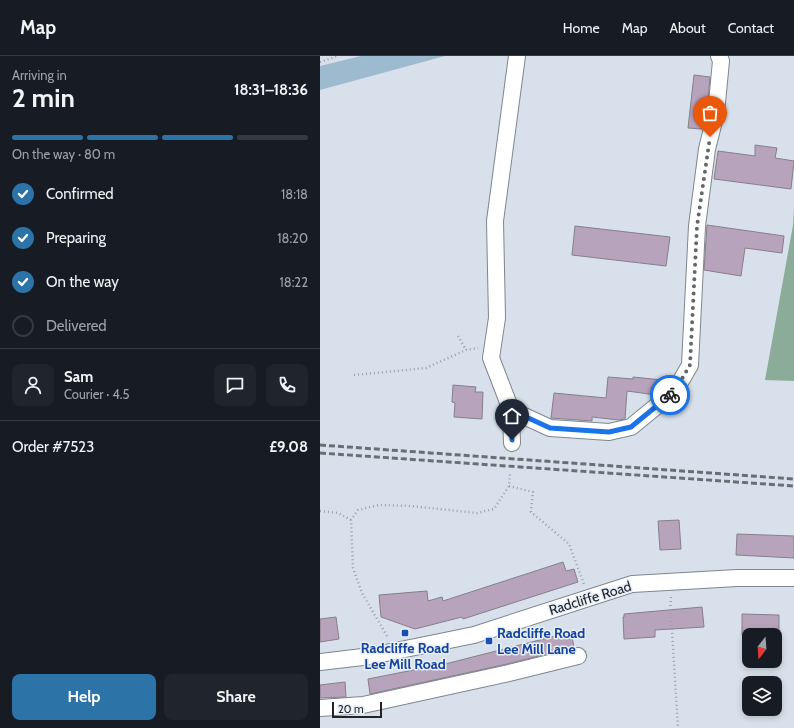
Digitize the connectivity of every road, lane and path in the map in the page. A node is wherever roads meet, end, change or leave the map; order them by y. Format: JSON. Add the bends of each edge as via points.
{"nodes":[{"id":1,"x":338,"y":56,"type":"edge"},
{"id":2,"x":517,"y":56,"type":"edge"},
{"id":3,"x":719,"y":56,"type":"edge"},
{"id":4,"x":320,"y":62,"type":"edge"},
{"id":5,"x":458,"y":336,"type":"dead end"},
{"id":6,"x":492,"y":345,"type":"junction"},
{"id":7,"x":466,"y":350,"type":"junction"},
{"id":8,"x":354,"y":375,"type":"dead end"},
{"id":9,"x":511,"y":410,"type":"junction"},
{"id":10,"x":512,"y":443,"type":"dead end"},
{"id":11,"x":510,"y":474,"type":"dead end"},
{"id":12,"x":509,"y":486,"type":"junction"},
{"id":13,"x":320,"y":512,"type":"edge"},
{"id":14,"x":351,"y":520,"type":"junction"},
{"id":15,"x":794,"y":578,"type":"edge"},
{"id":16,"x":672,"y":582,"type":"junction"},
{"id":17,"x":585,"y":588,"type":"junction"},
{"id":18,"x":395,"y":651,"type":"junction"},
{"id":19,"x":578,"y":656,"type":"dead end"},
{"id":20,"x":320,"y":662,"type":"edge"},
{"id":21,"x":320,"y":708,"type":"edge"},
{"id":22,"x":678,"y":728,"type":"edge"}],
"edges":[{"from":1,"to":4,"type":"path"},
{"from":2,"to":6,"type":"street","via":[[495,221],[497,318]]},
{"from":3,"to":9,"type":"street","via":[[721,61],[716,113],[707,149],[697,226],[690,365],[675,391],[631,427],[609,432],[550,428]]},
{"from":5,"to":7,"type":"path"},
{"from":6,"to":7,"type":"path"},
{"from":6,"to":9,"type":"street","via":[[491,358]]},
{"from":7,"to":8,"type":"path","via":[[426,368]]},
{"from":9,"to":10,"type":"street"},
{"from":11,"to":12,"type":"path"},
{"from":12,"to":14,"type":"path","via":[[494,509],[477,513],[379,505],[358,510]]},
{"from":12,"to":17,"type":"path","via":[[533,492],[531,512],[569,544]]},
{"from":13,"to":14,"type":"path","via":[[338,513]]},
{"from":14,"to":18,"type":"path","via":[[353,568],[362,593]]},
{"from":15,"to":16,"type":"street","name":"Radcliffe Road"},
{"from":16,"to":17,"type":"street","name":"Radcliffe Road"},
{"from":16,"to":22,"type":"path","via":[[670,612]]},
{"from":17,"to":18,"type":"street","name":"Radcliffe Road","via":[[474,635]]},
{"from":18,"to":20,"type":"street","name":"Radcliffe Road"},
{"from":19,"to":21,"type":"street","via":[[363,705]]}]}
